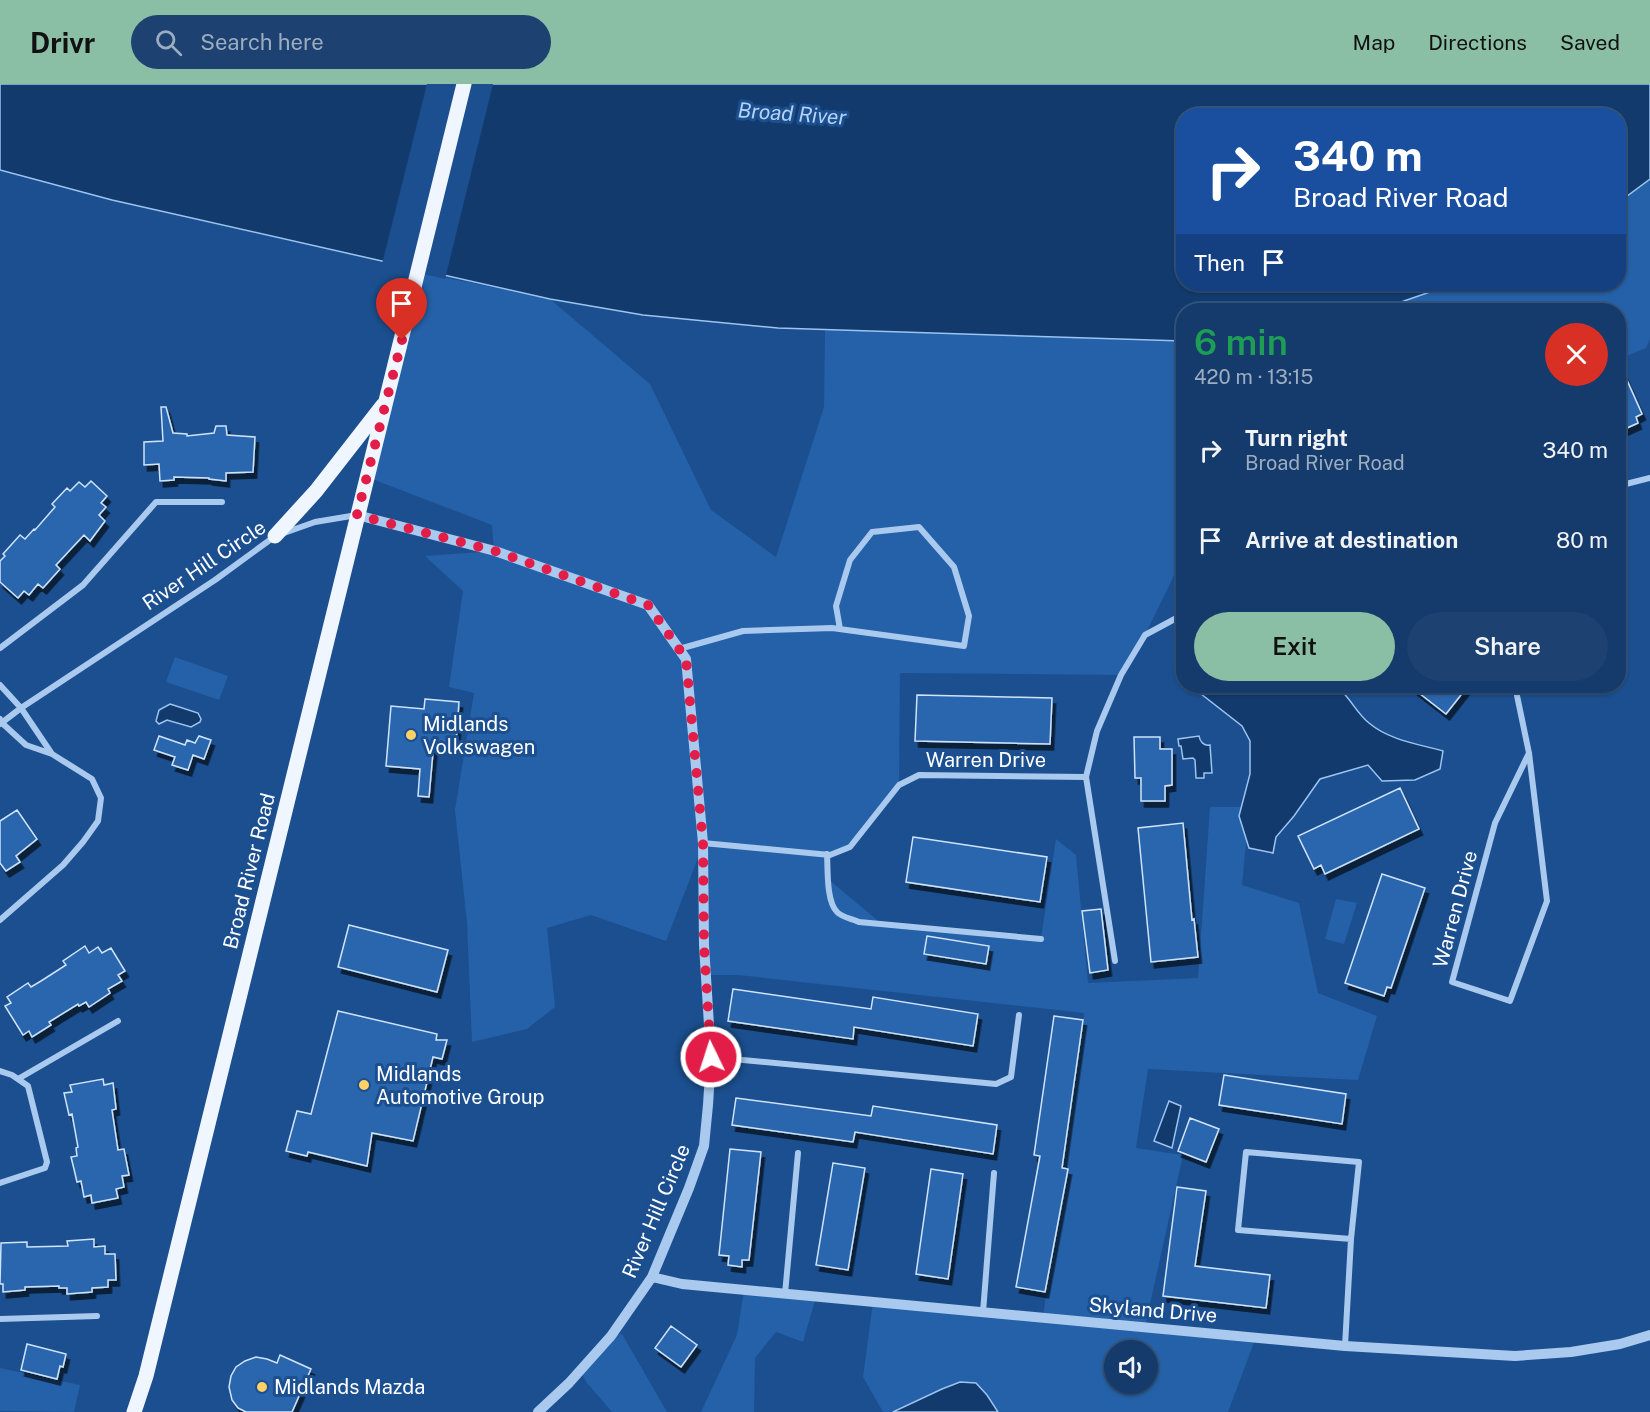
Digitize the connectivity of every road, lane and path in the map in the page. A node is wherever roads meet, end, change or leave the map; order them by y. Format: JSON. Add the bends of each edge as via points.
{"nodes":[{"id":1,"x":464,"y":84,"type":"edge"},
{"id":2,"x":386,"y":400,"type":"junction"},
{"id":3,"x":1650,"y":478,"type":"edge"},
{"id":4,"x":1626,"y":484,"type":"edge"},
{"id":5,"x":222,"y":502,"type":"dead end"},
{"id":6,"x":357,"y":515,"type":"junction"},
{"id":7,"x":275,"y":536,"type":"junction"},
{"id":8,"x":1176,"y":618,"type":"edge"},
{"id":9,"x":840,"y":629,"type":"junction"},
{"id":10,"x":0,"y":648,"type":"edge"},
{"id":11,"x":679,"y":649,"type":"junction"},
{"id":12,"x":0,"y":685,"type":"edge"},
{"id":13,"x":1516,"y":693,"type":"edge"},
{"id":14,"x":21,"y":708,"type":"junction"},
{"id":15,"x":1,"y":722,"type":"edge"},
{"id":16,"x":1529,"y":753,"type":"junction"},
{"id":17,"x":52,"y":754,"type":"junction"},
{"id":18,"x":1086,"y":777,"type":"junction"},
{"id":19,"x":703,"y":843,"type":"junction"},
{"id":20,"x":827,"y":854,"type":"junction"},
{"id":21,"x":0,"y":920,"type":"edge"},
{"id":22,"x":1041,"y":939,"type":"dead end"},
{"id":23,"x":1115,"y":961,"type":"dead end"},
{"id":24,"x":1019,"y":1015,"type":"dead end"},
{"id":25,"x":118,"y":1021,"type":"dead end"},
{"id":26,"x":711,"y":1057,"type":"junction"},
{"id":27,"x":0,"y":1071,"type":"edge"},
{"id":28,"x":18,"y":1079,"type":"junction"},
{"id":29,"x":798,"y":1153,"type":"dead end"},
{"id":30,"x":994,"y":1173,"type":"dead end"},
{"id":31,"x":0,"y":1182,"type":"edge"},
{"id":32,"x":1351,"y":1239,"type":"junction"},
{"id":33,"x":652,"y":1277,"type":"junction"},
{"id":34,"x":785,"y":1294,"type":"junction"},
{"id":35,"x":982,"y":1312,"type":"junction"},
{"id":36,"x":97,"y":1316,"type":"dead end"},
{"id":37,"x":0,"y":1319,"type":"edge"},
{"id":38,"x":1650,"y":1335,"type":"edge"},
{"id":39,"x":1345,"y":1346,"type":"junction"},
{"id":40,"x":134,"y":1412,"type":"edge"},
{"id":41,"x":538,"y":1412,"type":"edge"}],
"edges":[{"from":1,"to":2,"type":"main road","name":"Broad River Road"},
{"from":2,"to":6,"type":"main road","name":"Broad River Road"},
{"from":2,"to":7,"type":"main road","via":[[316,491]]},
{"from":3,"to":4,"type":"street"},
{"from":5,"to":10,"type":"street","via":[[156,502],[82,585]]},
{"from":6,"to":7,"type":"street","name":"River Hill Circle","via":[[315,522]]},
{"from":6,"to":11,"type":"street","name":"River Hill Circle","via":[[495,551],[648,605]]},
{"from":6,"to":40,"type":"main road","name":"Broad River Road"},
{"from":7,"to":14,"type":"street","name":"River Hill Circle"},
{"from":8,"to":18,"type":"street","via":[[1145,635],[1121,675],[1097,731]]},
{"from":9,"to":9,"type":"street","via":[[964,646],[969,616],[954,567],[919,527],[872,532],[850,560],[836,606]]},
{"from":9,"to":11,"type":"street","via":[[743,631]]},
{"from":11,"to":19,"type":"street","name":"River Hill Circle","via":[[686,659]]},
{"from":12,"to":14,"type":"street"},
{"from":13,"to":16,"type":"street","name":"Warren Drive"},
{"from":14,"to":15,"type":"street","name":"River Hill Circle"},
{"from":14,"to":17,"type":"street"},
{"from":15,"to":17,"type":"street","via":[[26,745]]},
{"from":16,"to":16,"type":"street","name":"Warren Drive","via":[[1495,823],[1452,982],[1510,1001],[1547,901]]},
{"from":17,"to":21,"type":"street","via":[[92,779],[101,798],[98,821],[63,865]]},
{"from":18,"to":20,"type":"street","name":"Warren Drive","via":[[919,775],[900,785],[850,847]]},
{"from":18,"to":23,"type":"street"},
{"from":19,"to":20,"type":"street","name":"Warren Drive"},
{"from":19,"to":26,"type":"street","name":"River Hill Circle"},
{"from":20,"to":22,"type":"street","via":[[831,900],[837,912],[859,922]]},
{"from":24,"to":26,"type":"street","via":[[1011,1077],[996,1084]]},
{"from":25,"to":28,"type":"street"},
{"from":26,"to":33,"type":"street","name":"River Hill Circle","via":[[704,1146]]},
{"from":27,"to":28,"type":"street"},
{"from":28,"to":31,"type":"street","via":[[28,1086],[47,1162],[45,1168]]},
{"from":29,"to":34,"type":"street"},
{"from":30,"to":35,"type":"street"},
{"from":32,"to":32,"type":"street","via":[[1359,1162],[1246,1152],[1238,1230]]},
{"from":32,"to":39,"type":"street"},
{"from":33,"to":34,"type":"street","name":"Skyland Drive","via":[[682,1284]]},
{"from":33,"to":41,"type":"street","name":"River Hill Circle","via":[[611,1336]]},
{"from":34,"to":35,"type":"street","name":"Skyland Drive"},
{"from":35,"to":39,"type":"street","name":"Skyland Drive"},
{"from":36,"to":37,"type":"street"},
{"from":38,"to":39,"type":"street","name":"Skyland Drive","via":[[1620,1344],[1515,1356]]}]}
